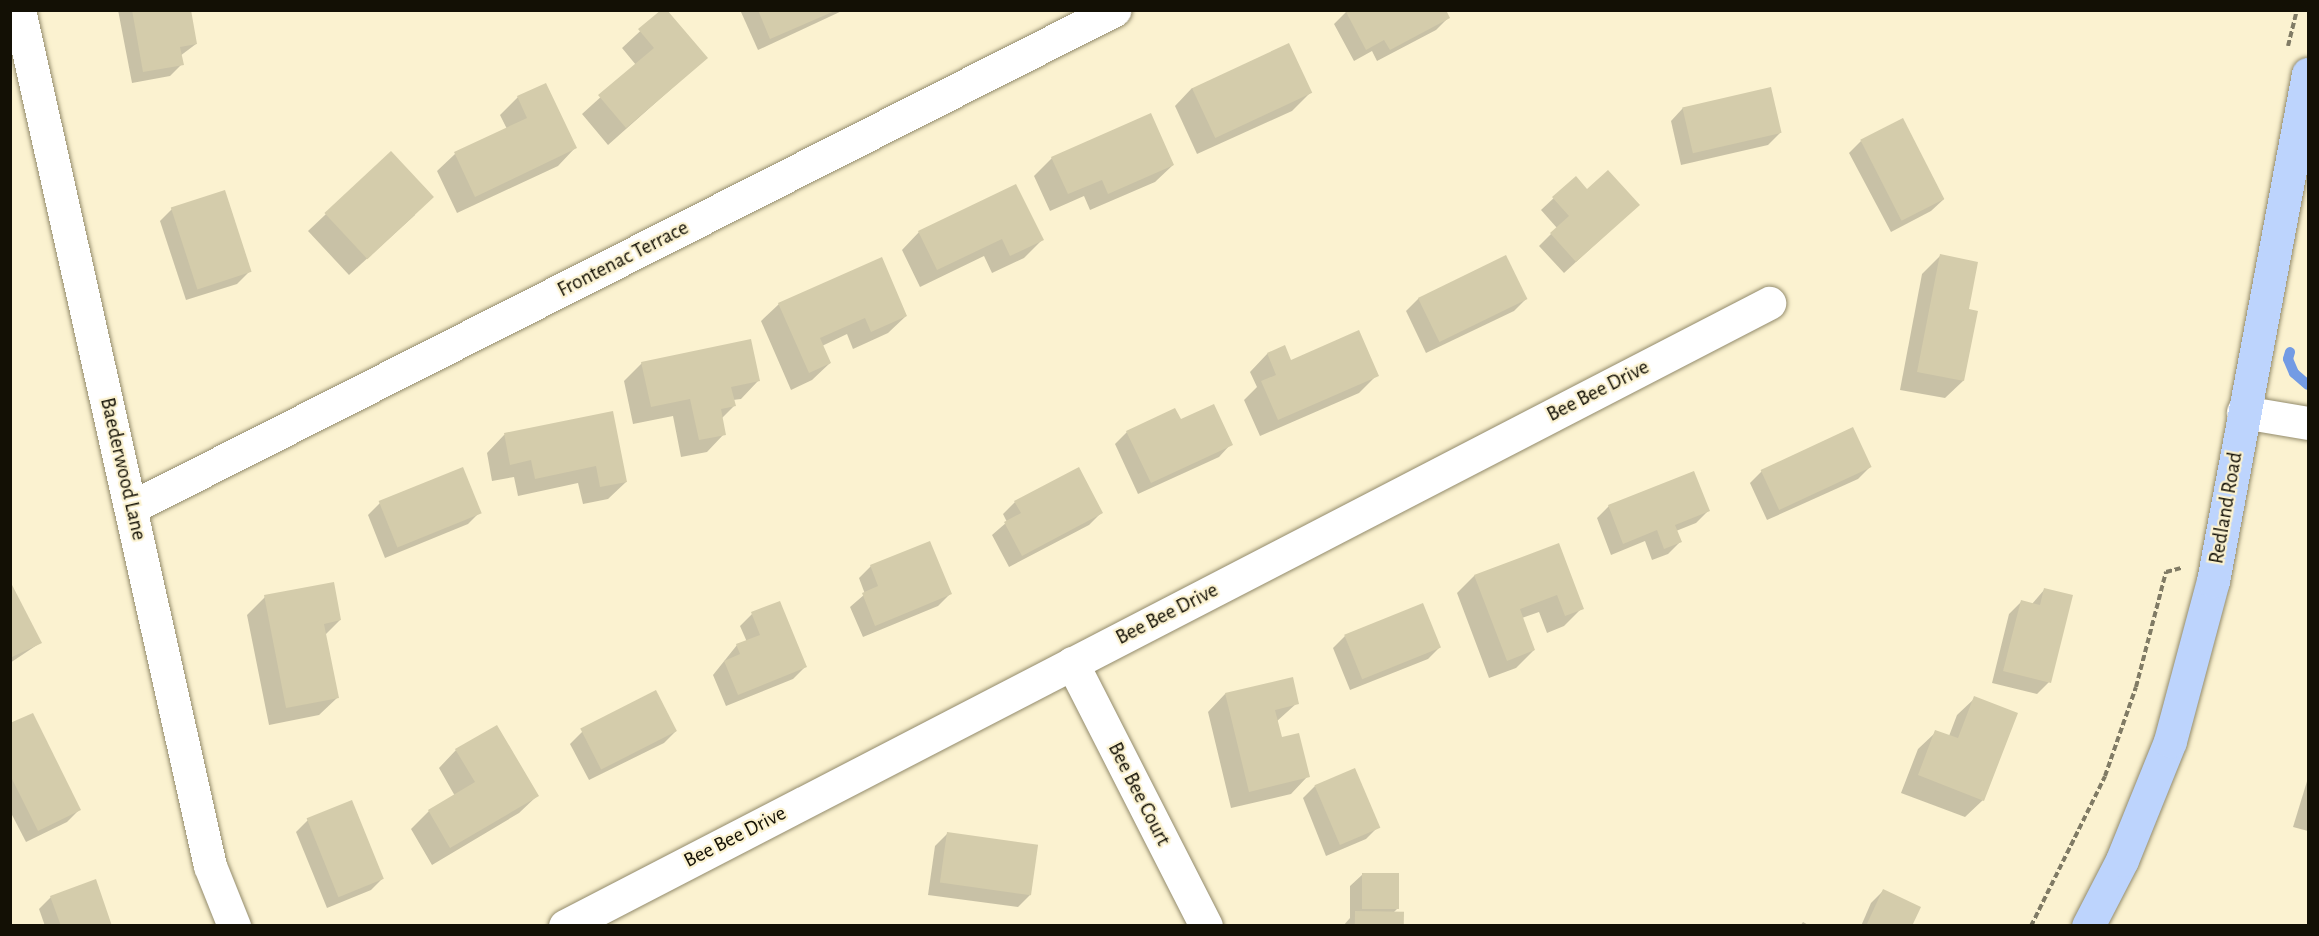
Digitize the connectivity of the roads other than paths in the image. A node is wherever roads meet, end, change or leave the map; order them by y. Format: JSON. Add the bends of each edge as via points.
{"nodes":[{"id":1,"x":19,"y":10,"type":"edge"},
{"id":2,"x":1114,"y":10,"type":"edge"},
{"id":3,"x":2308,"y":74,"type":"edge"},
{"id":4,"x":1769,"y":303,"type":"dead end"},
{"id":5,"x":2243,"y":412,"type":"junction"},
{"id":6,"x":2308,"y":423,"type":"edge"},
{"id":7,"x":132,"y":507,"type":"junction"},
{"id":8,"x":1072,"y":663,"type":"junction"},
{"id":9,"x":234,"y":926,"type":"edge"},
{"id":10,"x":565,"y":926,"type":"edge"},
{"id":11,"x":1206,"y":926,"type":"edge"},
{"id":12,"x":2088,"y":926,"type":"edge"}],
"edges":[{"from":1,"to":7,"type":"street","name":"Baederwood Lane"},
{"from":2,"to":7,"type":"street","name":"Frontenac Terrace"},
{"from":3,"to":5,"type":"main road","name":"Redland Road"},
{"from":4,"to":8,"type":"street","name":"Bee Bee Drive"},
{"from":5,"to":6,"type":"street"},
{"from":5,"to":12,"type":"main road","name":"Redland Road","via":[[2213,581],[2170,741],[2122,860]]},
{"from":7,"to":9,"type":"street","name":"Baederwood Lane","via":[[210,866]]},
{"from":8,"to":10,"type":"street","name":"Bee Bee Drive"},
{"from":8,"to":11,"type":"street","name":"Bee Bee Court"}]}
